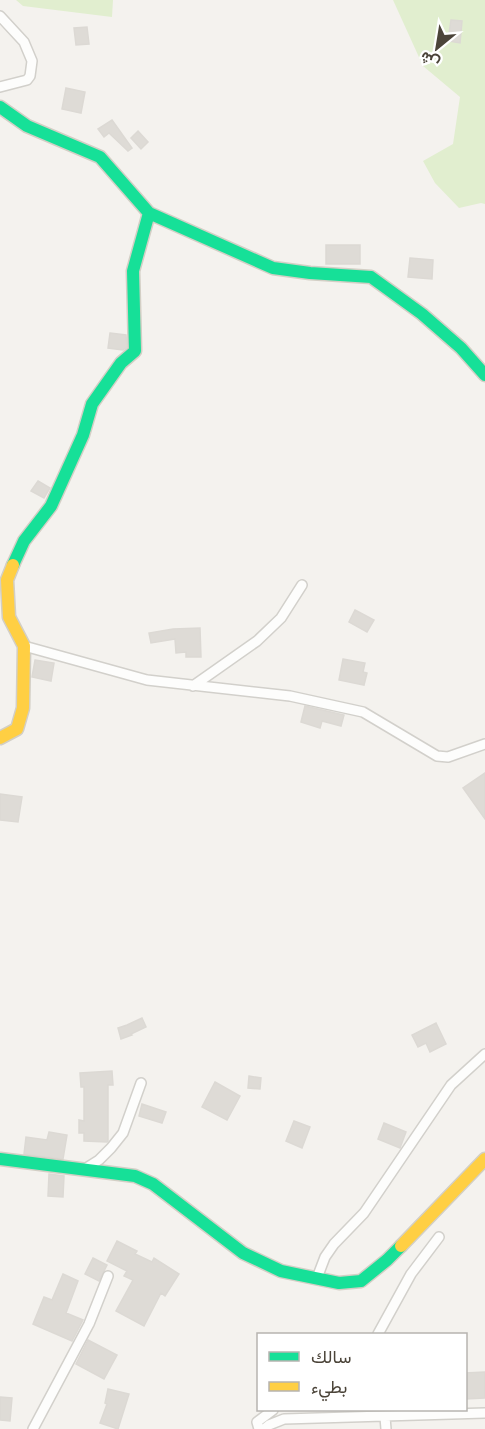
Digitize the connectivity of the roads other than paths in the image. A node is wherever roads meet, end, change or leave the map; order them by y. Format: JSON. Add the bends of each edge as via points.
{"nodes":[{"id":1,"x":0,"y":16,"type":"edge"},
{"id":2,"x":0,"y":87,"type":"edge"},
{"id":3,"x":0,"y":106,"type":"edge"},
{"id":4,"x":150,"y":213,"type":"junction"},
{"id":5,"x":485,"y":375,"type":"edge"},
{"id":6,"x":302,"y":585,"type":"dead end"},
{"id":7,"x":24,"y":646,"type":"junction"},
{"id":8,"x":193,"y":686,"type":"junction"},
{"id":9,"x":0,"y":738,"type":"edge"},
{"id":10,"x":485,"y":744,"type":"edge"},
{"id":11,"x":485,"y":1054,"type":"edge"},
{"id":12,"x":141,"y":1083,"type":"dead end"},
{"id":13,"x":0,"y":1159,"type":"edge"},
{"id":14,"x":485,"y":1159,"type":"edge"},
{"id":15,"x":83,"y":1170,"type":"junction"},
{"id":16,"x":439,"y":1237,"type":"dead end"},
{"id":17,"x":108,"y":1276,"type":"dead end"},
{"id":18,"x":317,"y":1278,"type":"junction"},
{"id":19,"x":379,"y":1333,"type":"edge"},
{"id":20,"x":272,"y":1411,"type":"edge"},
{"id":21,"x":485,"y":1413,"type":"edge"},
{"id":22,"x":385,"y":1417,"type":"junction"},
{"id":23,"x":33,"y":1429,"type":"edge"},
{"id":24,"x":259,"y":1429,"type":"edge"},
{"id":25,"x":264,"y":1429,"type":"edge"},
{"id":26,"x":386,"y":1429,"type":"edge"}],
"edges":[{"from":1,"to":2,"type":"street","via":[[24,42],[32,61],[27,80]]},
{"from":3,"to":4,"type":"street","via":[[27,126],[100,157]]},
{"from":4,"to":5,"type":"street","via":[[273,268],[370,277],[422,314]]},
{"from":4,"to":7,"type":"street","via":[[133,271],[135,351],[121,363],[92,404],[83,435],[51,506],[24,541],[6,579],[9,617]]},
{"from":6,"to":8,"type":"street","via":[[281,618],[257,641]]},
{"from":7,"to":8,"type":"street","via":[[147,680]]},
{"from":7,"to":9,"type":"street","via":[[23,708],[16,729]]},
{"from":8,"to":10,"type":"street","via":[[291,696],[363,712],[437,756],[448,757]]},
{"from":11,"to":18,"type":"street","via":[[451,1085],[364,1213],[334,1244]]},
{"from":12,"to":15,"type":"street","via":[[123,1133],[99,1160]]},
{"from":13,"to":15,"type":"street"},
{"from":14,"to":18,"type":"street","via":[[387,1260],[361,1281],[339,1283]]},
{"from":15,"to":18,"type":"street","via":[[135,1176],[153,1184],[243,1253],[281,1271]]},
{"from":16,"to":19,"type":"street","via":[[411,1274]]},
{"from":17,"to":23,"type":"street","via":[[89,1324]]},
{"from":20,"to":24,"type":"street","via":[[257,1422]]},
{"from":21,"to":22,"type":"street"},
{"from":22,"to":25,"type":"street","via":[[284,1419]]},
{"from":22,"to":26,"type":"street"}]}
